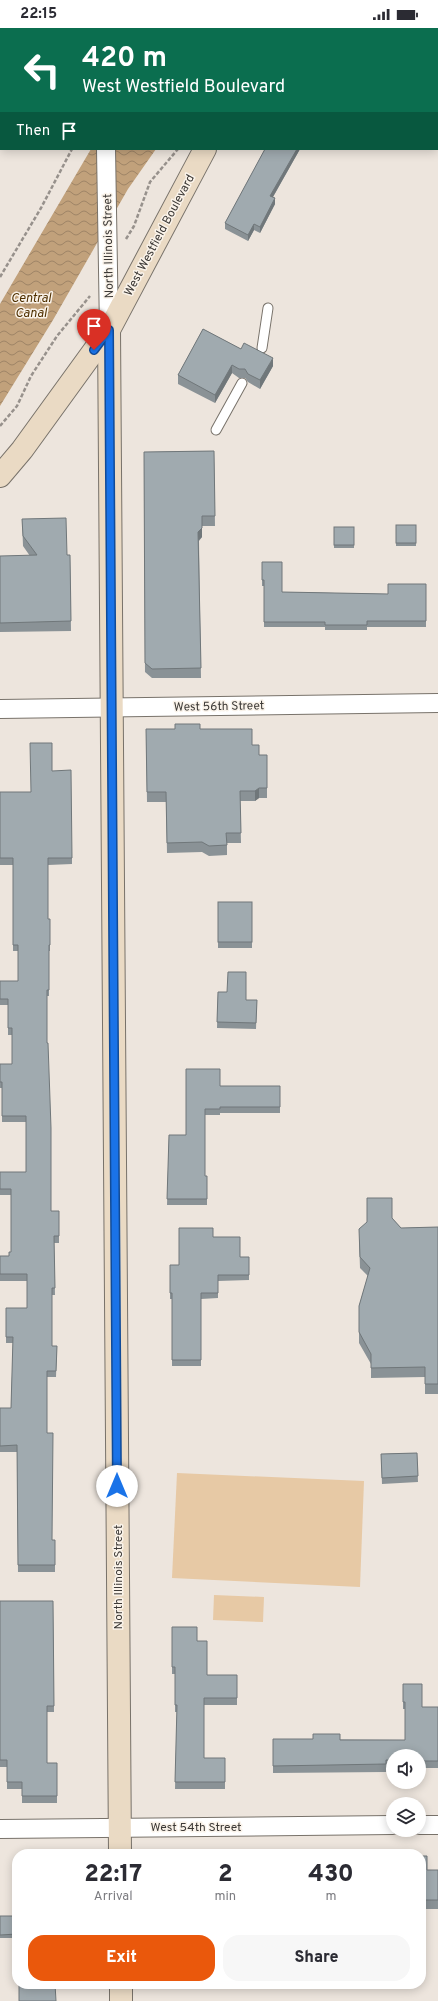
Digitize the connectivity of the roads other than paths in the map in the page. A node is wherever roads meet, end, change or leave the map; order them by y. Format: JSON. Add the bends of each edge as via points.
{"nodes":[{"id":1,"x":106,"y":150,"type":"edge"},
{"id":2,"x":204,"y":150,"type":"edge"},
{"id":3,"x":268,"y":308,"type":"dead end"},
{"id":4,"x":109,"y":330,"type":"junction"},
{"id":5,"x":262,"y":348,"type":"dead end"},
{"id":6,"x":242,"y":383,"type":"dead end"},
{"id":7,"x":216,"y":430,"type":"dead end"},
{"id":8,"x":0,"y":476,"type":"edge"},
{"id":9,"x":438,"y":703,"type":"edge"},
{"id":10,"x":110,"y":707,"type":"junction"},
{"id":11,"x":0,"y":709,"type":"edge"},
{"id":12,"x":438,"y":1824,"type":"edge"},
{"id":13,"x":386,"y":1825,"type":"edge"},
{"id":14,"x":426,"y":1825,"type":"edge"},
{"id":15,"x":120,"y":1828,"type":"junction"},
{"id":16,"x":0,"y":1829,"type":"edge"},
{"id":17,"x":120,"y":1849,"type":"edge"},
{"id":18,"x":121,"y":1989,"type":"edge"},
{"id":19,"x":121,"y":2001,"type":"edge"}],
"edges":[{"from":1,"to":4,"type":"street","name":"North Illinois Street"},
{"from":2,"to":4,"type":"street","name":"West Westfield Boulevard"},
{"from":3,"to":5,"type":"lane"},
{"from":4,"to":8,"type":"street","name":"West Westfield Boulevard","via":[[22,450]]},
{"from":4,"to":10,"type":"street","name":"North Illinois Street"},
{"from":6,"to":7,"type":"lane"},
{"from":9,"to":10,"type":"street","name":"West 56th Street"},
{"from":10,"to":11,"type":"street","name":"West 56th Street"},
{"from":10,"to":15,"type":"street","name":"North Illinois Street"},
{"from":12,"to":14,"type":"street"},
{"from":13,"to":15,"type":"street","name":"West 54th Street"},
{"from":15,"to":16,"type":"street","name":"West 54th Street"},
{"from":15,"to":17,"type":"street","name":"North Illinois Street"},
{"from":18,"to":19,"type":"street"}]}
